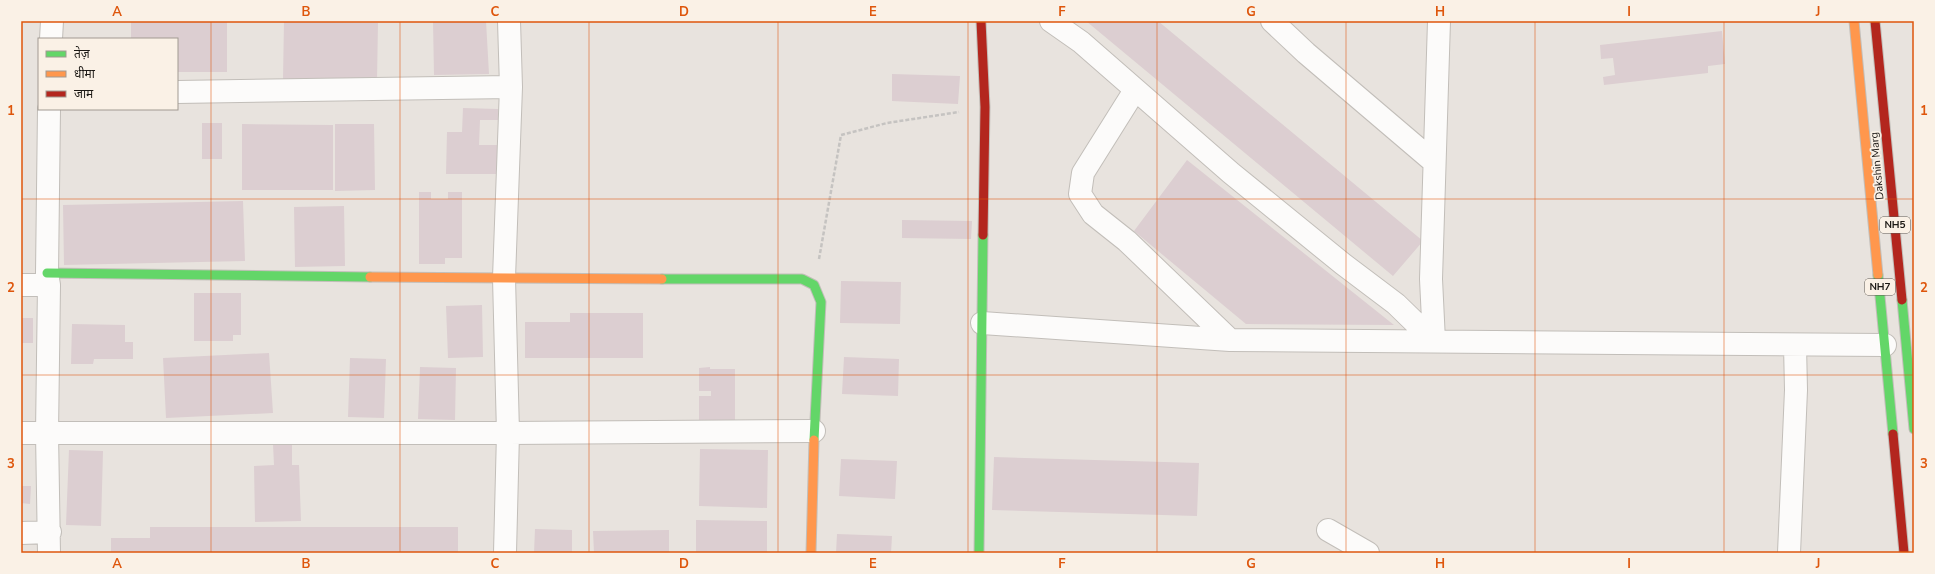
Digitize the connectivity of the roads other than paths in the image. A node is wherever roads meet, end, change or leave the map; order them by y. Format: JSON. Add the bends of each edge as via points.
{"nodes":[{"id":1,"x":52,"y":21,"type":"edge"},
{"id":2,"x":509,"y":21,"type":"edge"},
{"id":3,"x":981,"y":21,"type":"edge"},
{"id":4,"x":1051,"y":21,"type":"edge"},
{"id":5,"x":1272,"y":21,"type":"edge"},
{"id":6,"x":1439,"y":21,"type":"edge"},
{"id":7,"x":1854,"y":21,"type":"edge"},
{"id":8,"x":1875,"y":21,"type":"edge"},
{"id":9,"x":51,"y":38,"type":"edge"},
{"id":10,"x":511,"y":87,"type":"junction"},
{"id":11,"x":1135,"y":90,"type":"junction"},
{"id":12,"x":178,"y":92,"type":"edge"},
{"id":13,"x":49,"y":110,"type":"edge"},
{"id":14,"x":1434,"y":162,"type":"junction"},
{"id":15,"x":504,"y":278,"type":"junction"},
{"id":16,"x":48,"y":279,"type":"junction"},
{"id":17,"x":21,"y":285,"type":"edge"},
{"id":18,"x":982,"y":323,"type":"junction"},
{"id":19,"x":1230,"y":340,"type":"junction"},
{"id":20,"x":1434,"y":341,"type":"junction"},
{"id":21,"x":1794,"y":345,"type":"junction"},
{"id":22,"x":1885,"y":345,"type":"junction"},
{"id":23,"x":1914,"y":429,"type":"edge"},
{"id":24,"x":814,"y":431,"type":"junction"},
{"id":25,"x":21,"y":433,"type":"edge"},
{"id":26,"x":47,"y":433,"type":"junction"},
{"id":27,"x":508,"y":433,"type":"junction"},
{"id":28,"x":1328,"y":530,"type":"dead end"},
{"id":29,"x":21,"y":533,"type":"edge"},
{"id":30,"x":50,"y":543,"type":"edge"},
{"id":31,"x":505,"y":553,"type":"edge"},
{"id":32,"x":811,"y":553,"type":"edge"},
{"id":33,"x":979,"y":553,"type":"edge"},
{"id":34,"x":1368,"y":553,"type":"edge"},
{"id":35,"x":1790,"y":553,"type":"edge"},
{"id":36,"x":1904,"y":553,"type":"edge"}],
"edges":[{"from":1,"to":9,"type":"street"},
{"from":2,"to":10,"type":"street"},
{"from":3,"to":18,"type":"main road","via":[[985,107]]},
{"from":4,"to":11,"type":"street","via":[[1081,42]]},
{"from":5,"to":14,"type":"street"},
{"from":6,"to":14,"type":"street"},
{"from":7,"to":22,"type":"main road","number":"NH7"},
{"from":8,"to":23,"type":"main road","name":"Dakshin Marg","number":"NH5"},
{"from":10,"to":12,"type":"street"},
{"from":10,"to":15,"type":"street"},
{"from":11,"to":19,"type":"street","via":[[1083,173],[1080,194],[1093,214],[1127,241]]},
{"from":11,"to":20,"type":"street","via":[[1231,173],[1396,304]]},
{"from":13,"to":16,"type":"street"},
{"from":14,"to":20,"type":"street","via":[[1431,279]]},
{"from":15,"to":16,"type":"main road"},
{"from":15,"to":24,"type":"main road","via":[[802,279],[814,284],[821,302]]},
{"from":15,"to":27,"type":"street"},
{"from":16,"to":17,"type":"street"},
{"from":16,"to":26,"type":"street"},
{"from":18,"to":19,"type":"street"},
{"from":18,"to":33,"type":"main road"},
{"from":19,"to":20,"type":"street"},
{"from":20,"to":21,"type":"street"},
{"from":21,"to":22,"type":"street"},
{"from":21,"to":35,"type":"street","via":[[1796,390]]},
{"from":22,"to":36,"type":"main road","number":"NH7"},
{"from":24,"to":27,"type":"street"},
{"from":24,"to":32,"type":"main road"},
{"from":25,"to":26,"type":"street"},
{"from":26,"to":27,"type":"street"},
{"from":26,"to":30,"type":"street"},
{"from":27,"to":31,"type":"street"},
{"from":28,"to":34,"type":"street"},
{"from":29,"to":30,"type":"street"}]}
